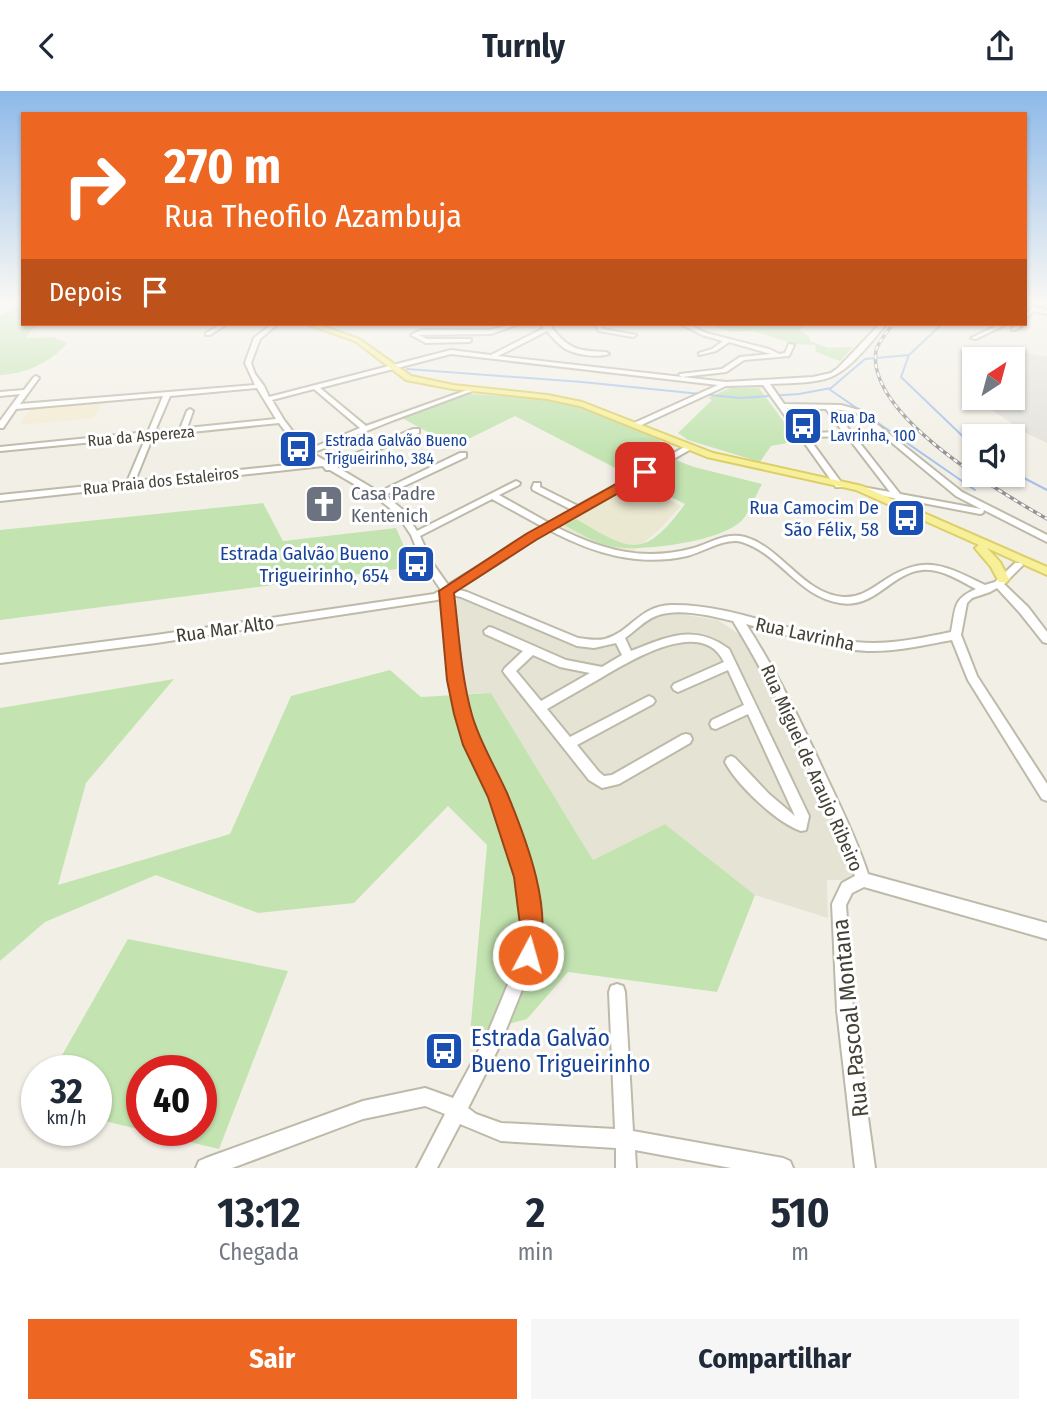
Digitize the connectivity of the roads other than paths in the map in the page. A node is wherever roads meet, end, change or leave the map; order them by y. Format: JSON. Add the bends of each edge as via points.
{"nodes":[{"id":1,"x":251,"y":352,"type":"edge"},
{"id":2,"x":374,"y":352,"type":"edge"},
{"id":3,"x":499,"y":352,"type":"edge"},
{"id":4,"x":593,"y":352,"type":"edge"},
{"id":5,"x":707,"y":352,"type":"edge"},
{"id":6,"x":768,"y":352,"type":"edge"},
{"id":7,"x":788,"y":352,"type":"edge"},
{"id":8,"x":854,"y":352,"type":"edge"},
{"id":9,"x":443,"y":353,"type":"joint"},
{"id":10,"x":606,"y":354,"type":"dead end"},
{"id":11,"x":701,"y":354,"type":"dead end"},
{"id":12,"x":777,"y":355,"type":"junction"},
{"id":13,"x":492,"y":356,"type":"junction"},
{"id":14,"x":392,"y":367,"type":"junction"},
{"id":15,"x":662,"y":377,"type":"junction"},
{"id":16,"x":36,"y":378,"type":"dead end"},
{"id":17,"x":726,"y":384,"type":"junction"},
{"id":18,"x":766,"y":384,"type":"junction"},
{"id":19,"x":261,"y":386,"type":"junction"},
{"id":20,"x":317,"y":388,"type":"junction"},
{"id":21,"x":472,"y":390,"type":"junction"},
{"id":22,"x":24,"y":392,"type":"junction"},
{"id":23,"x":0,"y":394,"type":"edge"},
{"id":24,"x":167,"y":394,"type":"junction"},
{"id":25,"x":268,"y":399,"type":"junction"},
{"id":26,"x":783,"y":406,"type":"junction"},
{"id":27,"x":827,"y":406,"type":"junction"},
{"id":28,"x":13,"y":407,"type":"junction"},
{"id":29,"x":190,"y":411,"type":"dead end"},
{"id":30,"x":281,"y":421,"type":"junction"},
{"id":31,"x":2,"y":422,"type":"edge"},
{"id":32,"x":637,"y":425,"type":"junction"},
{"id":33,"x":365,"y":429,"type":"junction"},
{"id":34,"x":416,"y":431,"type":"dead end"},
{"id":35,"x":182,"y":432,"type":"junction"},
{"id":36,"x":848,"y":434,"type":"junction"},
{"id":37,"x":150,"y":435,"type":"junction"},
{"id":38,"x":804,"y":435,"type":"junction"},
{"id":39,"x":688,"y":447,"type":"junction"},
{"id":40,"x":0,"y":449,"type":"edge"},
{"id":41,"x":306,"y":453,"type":"junction"},
{"id":42,"x":463,"y":455,"type":"dead end"},
{"id":43,"x":326,"y":466,"type":"junction"},
{"id":44,"x":516,"y":483,"type":"dead end"},
{"id":45,"x":130,"y":484,"type":"junction"},
{"id":46,"x":537,"y":485,"type":"dead end"},
{"id":47,"x":842,"y":486,"type":"junction"},
{"id":48,"x":859,"y":488,"type":"junction"},
{"id":49,"x":379,"y":495,"type":"junction"},
{"id":50,"x":492,"y":495,"type":"junction"},
{"id":51,"x":897,"y":495,"type":"junction"},
{"id":52,"x":0,"y":498,"type":"edge"},
{"id":53,"x":907,"y":509,"type":"junction"},
{"id":54,"x":579,"y":510,"type":"junction"},
{"id":55,"x":995,"y":514,"type":"junction"},
{"id":56,"x":550,"y":526,"type":"junction"},
{"id":57,"x":415,"y":534,"type":"junction"},
{"id":58,"x":1047,"y":539,"type":"edge"},
{"id":59,"x":980,"y":548,"type":"junction"},
{"id":60,"x":1018,"y":565,"type":"junction"},
{"id":61,"x":1047,"y":571,"type":"edge"},
{"id":62,"x":1047,"y":578,"type":"edge"},
{"id":63,"x":1000,"y":582,"type":"junction"},
{"id":64,"x":987,"y":590,"type":"junction"},
{"id":65,"x":447,"y":591,"type":"junction"},
{"id":66,"x":738,"y":620,"type":"junction"},
{"id":67,"x":489,"y":631,"type":"dead end"},
{"id":68,"x":956,"y":635,"type":"junction"},
{"id":69,"x":620,"y":639,"type":"junction"},
{"id":70,"x":1047,"y":639,"type":"edge"},
{"id":71,"x":530,"y":651,"type":"junction"},
{"id":72,"x":628,"y":657,"type":"junction"},
{"id":73,"x":0,"y":659,"type":"edge"},
{"id":74,"x":731,"y":664,"type":"junction"},
{"id":75,"x":602,"y":671,"type":"junction"},
{"id":76,"x":678,"y":687,"type":"dead end"},
{"id":77,"x":649,"y":701,"type":"dead end"},
{"id":78,"x":539,"y":708,"type":"junction"},
{"id":79,"x":750,"y":708,"type":"junction"},
{"id":80,"x":716,"y":724,"type":"dead end"},
{"id":81,"x":686,"y":739,"type":"dead end"},
{"id":82,"x":568,"y":744,"type":"junction"},
{"id":83,"x":730,"y":762,"type":"dead end"},
{"id":84,"x":1047,"y":795,"type":"edge"},
{"id":85,"x":863,"y":880,"type":"junction"},
{"id":86,"x":1047,"y":931,"type":"edge"},
{"id":87,"x":617,"y":992,"type":"dead end"},
{"id":88,"x":458,"y":1112,"type":"junction"},
{"id":89,"x":625,"y":1139,"type":"junction"},
{"id":90,"x":206,"y":1168,"type":"edge"},
{"id":91,"x":427,"y":1168,"type":"edge"},
{"id":92,"x":626,"y":1168,"type":"edge"},
{"id":93,"x":783,"y":1168,"type":"edge"},
{"id":94,"x":865,"y":1168,"type":"edge"}],
"edges":[{"from":1,"to":19,"type":"street","via":[[249,368]]},
{"from":2,"to":14,"type":"main road"},
{"from":3,"to":13,"type":"street"},
{"from":4,"to":10,"type":"street"},
{"from":5,"to":11,"type":"street"},
{"from":6,"to":12,"type":"street"},
{"from":7,"to":12,"type":"street"},
{"from":8,"to":18,"type":"street","via":[[830,375]]},
{"from":9,"to":13,"type":"street"},
{"from":9,"to":14,"type":"street"},
{"from":12,"to":15,"type":"street","via":[[742,358],[723,371]]},
{"from":13,"to":15,"type":"street"},
{"from":14,"to":20,"type":"street"},
{"from":14,"to":21,"type":"main road","via":[[418,381]]},
{"from":15,"to":17,"type":"street"},
{"from":16,"to":22,"type":"street"},
{"from":17,"to":18,"type":"street"},
{"from":17,"to":32,"type":"street"},
{"from":18,"to":26,"type":"street"},
{"from":19,"to":24,"type":"street"},
{"from":19,"to":25,"type":"street"},
{"from":20,"to":25,"type":"street"},
{"from":20,"to":33,"type":"street"},
{"from":21,"to":32,"type":"main road","via":[[564,399]]},
{"from":21,"to":33,"type":"street"},
{"from":22,"to":23,"type":"street"},
{"from":22,"to":28,"type":"street"},
{"from":24,"to":28,"type":"street"},
{"from":24,"to":37,"type":"street"},
{"from":25,"to":30,"type":"street"},
{"from":26,"to":27,"type":"street"},
{"from":26,"to":38,"type":"street"},
{"from":27,"to":36,"type":"street"},
{"from":27,"to":55,"type":"street","via":[[857,411],[940,481]]},
{"from":28,"to":31,"type":"street"},
{"from":29,"to":35,"type":"street"},
{"from":30,"to":35,"type":"street","name":"Rua da Aspereza"},
{"from":30,"to":41,"type":"street"},
{"from":32,"to":39,"type":"main road"},
{"from":33,"to":41,"type":"street"},
{"from":34,"to":43,"type":"street","name":"Rua Praia dos Estaleiros"},
{"from":35,"to":37,"type":"street","name":"Rua da Aspereza"},
{"from":36,"to":38,"type":"street"},
{"from":36,"to":51,"type":"street"},
{"from":37,"to":40,"type":"street","name":"Rua da Aspereza"},
{"from":37,"to":45,"type":"street"},
{"from":38,"to":47,"type":"street"},
{"from":39,"to":47,"type":"main road"},
{"from":39,"to":54,"type":"street","name":"Rua Mar Alto"},
{"from":41,"to":43,"type":"street"},
{"from":42,"to":49,"type":"street"},
{"from":43,"to":45,"type":"street","name":"Rua Praia dos Estaleiros"},
{"from":43,"to":49,"type":"street"},
{"from":44,"to":50,"type":"street"},
{"from":45,"to":52,"type":"street","name":"Rua Praia dos Estaleiros"},
{"from":46,"to":54,"type":"street"},
{"from":47,"to":48,"type":"main road"},
{"from":47,"to":59,"type":"main road"},
{"from":48,"to":51,"type":"street"},
{"from":48,"to":53,"type":"main road"},
{"from":49,"to":57,"type":"street","via":[[400,512]]},
{"from":50,"to":56,"type":"street"},
{"from":50,"to":57,"type":"street"},
{"from":51,"to":53,"type":"street"},
{"from":51,"to":55,"type":"street"},
{"from":53,"to":61,"type":"main road"},
{"from":54,"to":56,"type":"street","name":"Rua Mar Alto"},
{"from":55,"to":58,"type":"street"},
{"from":56,"to":64,"type":"street","via":[[605,551],[642,558],[676,555],[727,538],[743,539],[762,548],[814,590],[840,600],[861,599],[907,571],[923,567]]},
{"from":56,"to":65,"type":"street","name":"Rua Mar Alto"},
{"from":57,"to":65,"type":"street"},
{"from":59,"to":60,"type":"main road"},
{"from":59,"to":63,"type":"main road","via":[[996,565]]},
{"from":60,"to":62,"type":"main road"},
{"from":60,"to":63,"type":"street"},
{"from":63,"to":64,"type":"street"},
{"from":63,"to":70,"type":"street"},
{"from":64,"to":68,"type":"street","via":[[962,602]]},
{"from":65,"to":69,"type":"street","via":[[577,642],[601,644]]},
{"from":65,"to":73,"type":"street","name":"Rua Mar Alto","via":[[430,599]]},
{"from":65,"to":88,"type":"street","via":[[455,680],[463,714],[472,745],[498,795],[525,877],[532,925],[528,955]]},
{"from":66,"to":68,"type":"street","name":"Rua Lavrinha","via":[[856,646],[890,647]]},
{"from":66,"to":69,"type":"street","name":"Rua Lavrinha","via":[[665,609],[654,612]]},
{"from":66,"to":85,"type":"street","name":"Rua Miguel de Araujo Ribeiro","via":[[790,710]]},
{"from":67,"to":71,"type":"street"},
{"from":68,"to":84,"type":"street","via":[[972,677]]},
{"from":69,"to":72,"type":"street"},
{"from":71,"to":75,"type":"street"},
{"from":71,"to":78,"type":"street","via":[[509,671]]},
{"from":72,"to":74,"type":"street","via":[[687,636],[717,644]]},
{"from":72,"to":75,"type":"street"},
{"from":74,"to":76,"type":"street"},
{"from":74,"to":79,"type":"street"},
{"from":75,"to":78,"type":"street"},
{"from":77,"to":82,"type":"street"},
{"from":78,"to":82,"type":"street"},
{"from":79,"to":80,"type":"street"},
{"from":79,"to":83,"type":"street","via":[[803,815],[801,825],[782,813]]},
{"from":81,"to":82,"type":"street","via":[[607,782],[594,776]]},
{"from":85,"to":86,"type":"street"},
{"from":85,"to":94,"type":"street","name":"Rua Pascoal Montana","via":[[847,888],[839,904],[845,1010]]},
{"from":87,"to":89,"type":"street"},
{"from":88,"to":89,"type":"street","via":[[478,1125],[502,1132]]},
{"from":88,"to":90,"type":"street","via":[[425,1097],[393,1103],[304,1130]]},
{"from":88,"to":91,"type":"street"},
{"from":89,"to":92,"type":"street"},
{"from":89,"to":93,"type":"street"}]}
